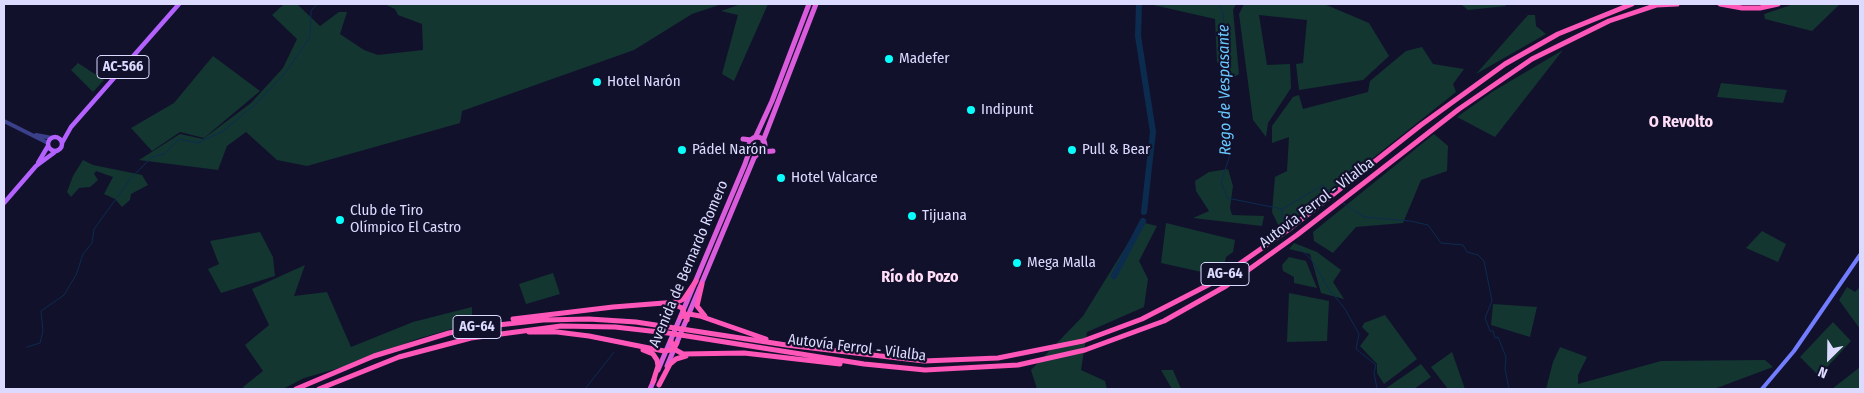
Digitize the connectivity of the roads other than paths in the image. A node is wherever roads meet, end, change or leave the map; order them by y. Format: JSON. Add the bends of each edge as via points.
{"nodes":[{"id":1,"x":179,"y":4,"type":"edge"},
{"id":2,"x":809,"y":4,"type":"edge"},
{"id":3,"x":816,"y":4,"type":"edge"},
{"id":4,"x":1632,"y":4,"type":"edge"},
{"id":5,"x":1658,"y":4,"type":"edge"},
{"id":6,"x":1676,"y":4,"type":"edge"},
{"id":7,"x":1720,"y":4,"type":"edge"},
{"id":8,"x":1778,"y":4,"type":"edge"},
{"id":9,"x":4,"y":121,"type":"edge"},
{"id":10,"x":69,"y":132,"type":"junction"},
{"id":11,"x":29,"y":133,"type":"junction"},
{"id":12,"x":53,"y":137,"type":"junction"},
{"id":13,"x":753,"y":139,"type":"junction"},
{"id":14,"x":62,"y":143,"type":"junction"},
{"id":15,"x":764,"y":143,"type":"junction"},
{"id":16,"x":48,"y":145,"type":"junction"},
{"id":17,"x":749,"y":147,"type":"junction"},
{"id":18,"x":55,"y":152,"type":"junction"},
{"id":19,"x":760,"y":152,"type":"junction"},
{"id":20,"x":36,"y":166,"type":"junction"},
{"id":21,"x":4,"y":203,"type":"edge"},
{"id":22,"x":1860,"y":255,"type":"edge"},
{"id":23,"x":696,"y":281,"type":"junction"},
{"id":24,"x":702,"y":284,"type":"junction"},
{"id":25,"x":670,"y":303,"type":"junction"},
{"id":26,"x":685,"y":315,"type":"junction"},
{"id":27,"x":707,"y":318,"type":"junction"},
{"id":28,"x":480,"y":327,"type":"junction"},
{"id":29,"x":506,"y":332,"type":"junction"},
{"id":30,"x":611,"y":340,"type":"junction"},
{"id":31,"x":671,"y":340,"type":"junction"},
{"id":32,"x":675,"y":346,"type":"junction"},
{"id":33,"x":806,"y":347,"type":"junction"},
{"id":34,"x":666,"y":351,"type":"junction"},
{"id":35,"x":691,"y":355,"type":"junction"},
{"id":36,"x":925,"y":370,"type":"junction"},
{"id":37,"x":653,"y":382,"type":"junction"},
{"id":38,"x":658,"y":387,"type":"edge"},
{"id":39,"x":296,"y":389,"type":"edge"},
{"id":40,"x":319,"y":389,"type":"edge"},
{"id":41,"x":650,"y":389,"type":"edge"},
{"id":42,"x":1762,"y":389,"type":"edge"}],
"edges":[{"from":1,"to":10,"type":"main road","number":"AC-566"},
{"from":2,"to":13,"type":"highway","via":[[772,101]]},
{"from":3,"to":15,"type":"highway"},
{"from":4,"to":33,"type":"highway","name":"Autovía Ferrol - Vilalba","number":"AG-64","via":[[1582,23],[1526,51],[1474,86],[1245,261],[1178,302],[1142,319],[1107,333],[1046,350],[974,361],[900,360]]},
{"from":5,"to":6,"type":"highway","name":"Autovía Ferrol - Vilalba"},
{"from":5,"to":36,"type":"highway","name":"Autovía Ferrol - Vilalba","number":"AG-64","via":[[1586,31],[1498,81],[1297,235],[1201,301],[1125,337],[1076,353],[1018,365]]},
{"from":7,"to":8,"type":"highway","via":[[1742,8]]},
{"from":9,"to":11,"type":"street"},
{"from":10,"to":12,"type":"main road"},
{"from":10,"to":14,"type":"main road","number":"AC-566"},
{"from":11,"to":12,"type":"street"},
{"from":11,"to":16,"type":"street"},
{"from":12,"to":14,"type":"main road"},
{"from":12,"to":16,"type":"main road","number":"AC-566"},
{"from":13,"to":15,"type":"highway"},
{"from":13,"to":17,"type":"highway","name":"Avenida de Bernardo Romero"},
{"from":14,"to":18,"type":"main road","number":"AC-566","via":[[61,149]]},
{"from":15,"to":19,"type":"highway"},
{"from":15,"to":19,"type":"highway","via":[[773,151]]},
{"from":16,"to":18,"type":"main road"},
{"from":16,"to":20,"type":"main road","number":"AC-566"},
{"from":17,"to":19,"type":"highway","via":[[754,153]]},
{"from":17,"to":23,"type":"highway","name":"Avenida de Bernardo Romero","via":[[742,173]]},
{"from":18,"to":20,"type":"main road","number":"AC-566"},
{"from":19,"to":24,"type":"highway","name":"Avenida de Bernardo Romero","via":[[754,158]]},
{"from":20,"to":21,"type":"main road","number":"AC-566"},
{"from":22,"to":42,"type":"main road","via":[[1794,351]]},
{"from":23,"to":25,"type":"highway","via":[[684,299]]},
{"from":23,"to":26,"type":"highway","name":"Avenida de Bernardo Romero"},
{"from":24,"to":26,"type":"highway","name":"Avenida de Bernardo Romero"},
{"from":24,"to":27,"type":"highway","via":[[697,306]]},
{"from":25,"to":26,"type":"highway","via":[[677,305]]},
{"from":25,"to":28,"type":"highway","via":[[523,317]]},
{"from":26,"to":27,"type":"highway"},
{"from":26,"to":31,"type":"highway","name":"Avenida de Bernardo Romero"},
{"from":26,"to":32,"type":"highway","name":"Avenida de Bernardo Romero"},
{"from":27,"to":33,"type":"highway","via":[[757,336]]},
{"from":28,"to":33,"type":"highway","name":"Autovía Ferrol - Vilalba","number":"AG-64","via":[[589,318]]},
{"from":28,"to":39,"type":"highway","name":"Autovía Ferrol - Vilalba","number":"AG-64","via":[[396,349]]},
{"from":29,"to":30,"type":"highway","via":[[557,332]]},
{"from":29,"to":36,"type":"highway","name":"Autovía Ferrol - Vilalba","number":"AG-64","via":[[579,326],[668,334],[864,364]]},
{"from":29,"to":40,"type":"highway","name":"Autovía Ferrol - Vilalba","number":"AG-64","via":[[399,357]]},
{"from":30,"to":34,"type":"highway"},
{"from":30,"to":37,"type":"highway","via":[[653,354],[658,366]]},
{"from":31,"to":32,"type":"highway"},
{"from":31,"to":34,"type":"highway","name":"Avenida de Bernardo Romero"},
{"from":32,"to":34,"type":"highway"},
{"from":32,"to":35,"type":"highway","via":[[678,353]]},
{"from":32,"to":38,"type":"highway","name":"Avenida de Bernardo Romero"},
{"from":34,"to":37,"type":"highway","name":"Avenida de Bernardo Romero"},
{"from":35,"to":36,"type":"highway","via":[[744,353]]},
{"from":35,"to":38,"type":"highway","via":[[670,364]]},
{"from":37,"to":41,"type":"highway","name":"Avenida de Bernardo Romero"}]}
